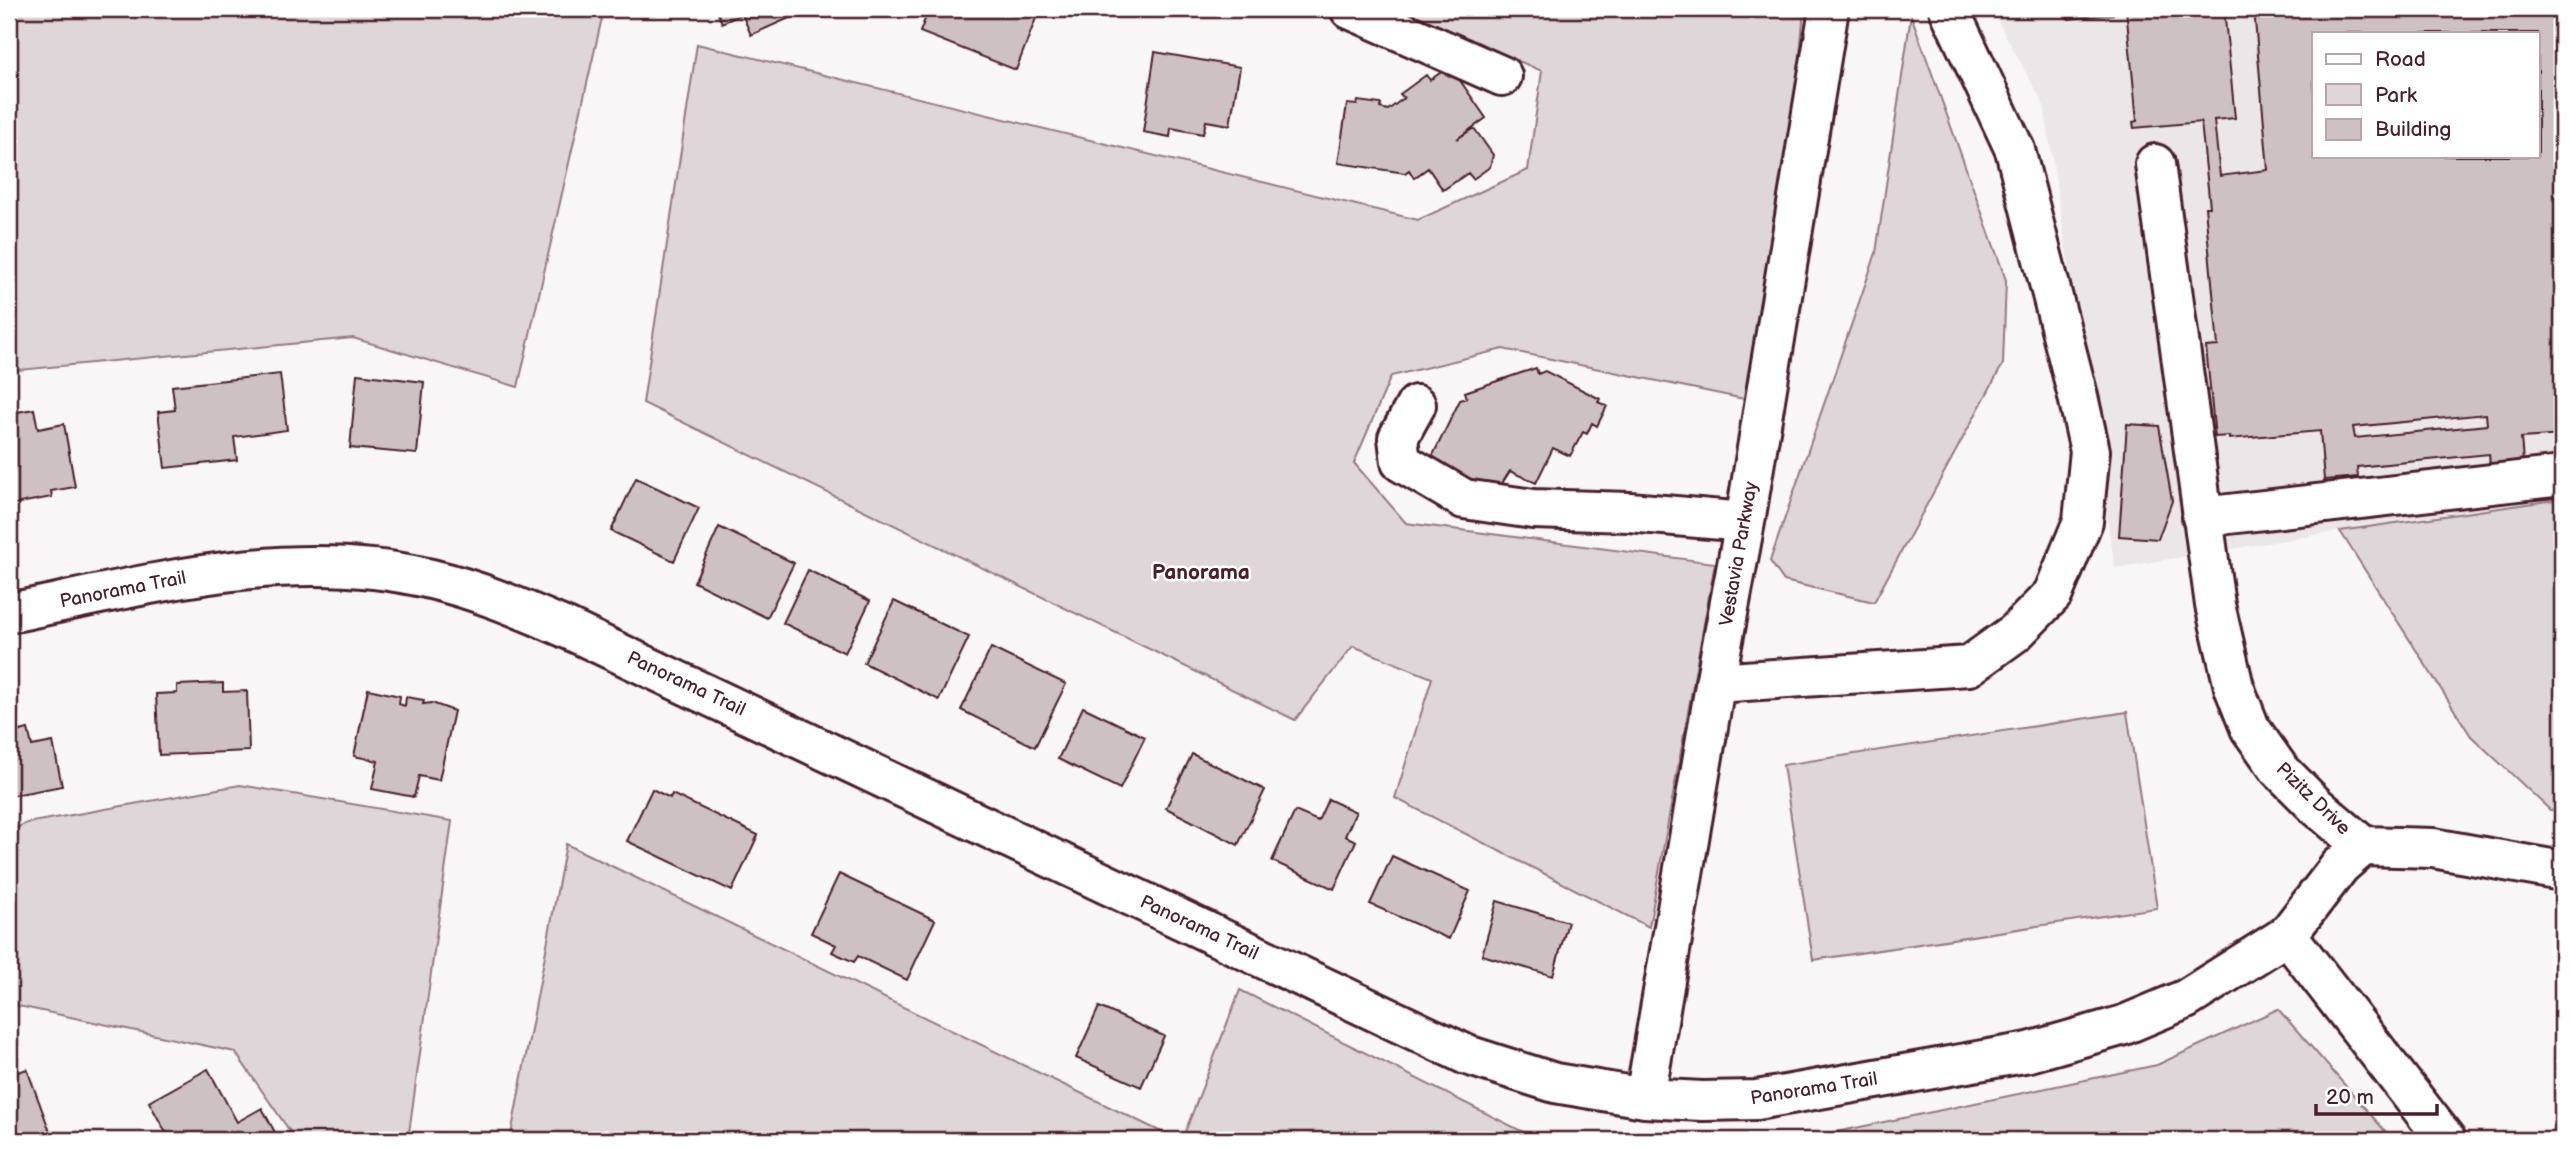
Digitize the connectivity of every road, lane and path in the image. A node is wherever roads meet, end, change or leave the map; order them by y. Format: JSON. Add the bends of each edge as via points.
{"nodes":[{"id":1,"x":1350,"y":9,"type":"edge"},
{"id":2,"x":1829,"y":9,"type":"edge"},
{"id":3,"x":1949,"y":9,"type":"edge"},
{"id":4,"x":1502,"y":76,"type":"dead end"},
{"id":5,"x":2155,"y":164,"type":"dead end"},
{"id":6,"x":1416,"y":405,"type":"dead end"},
{"id":7,"x":2562,"y":476,"type":"edge"},
{"id":8,"x":2202,"y":517,"type":"junction"},
{"id":9,"x":1745,"y":522,"type":"junction"},
{"id":10,"x":9,"y":613,"type":"edge"},
{"id":11,"x":1715,"y":683,"type":"junction"},
{"id":12,"x":2363,"y":846,"type":"junction"},
{"id":13,"x":2562,"y":871,"type":"edge"},
{"id":14,"x":2287,"y":935,"type":"junction"},
{"id":15,"x":1646,"y":1098,"type":"junction"},
{"id":16,"x":2446,"y":1140,"type":"edge"}],
"edges":[{"from":1,"to":4,"type":"street"},
{"from":2,"to":9,"type":"street","name":"Vestavia Parkway"},
{"from":3,"to":11,"type":"street","via":[[2015,150],[2090,451],[2083,521],[2053,594],[2016,632],[1969,666]]},
{"from":5,"to":8,"type":"street","name":"Pizitz Drive"},
{"from":6,"to":9,"type":"street","via":[[1398,438],[1401,462],[1464,499],[1533,509]]},
{"from":7,"to":8,"type":"street"},
{"from":8,"to":12,"type":"street","name":"Pizitz Drive","via":[[2215,605],[2234,687],[2250,729],[2278,769]]},
{"from":9,"to":11,"type":"street","name":"Vestavia Parkway"},
{"from":10,"to":15,"type":"street","name":"Panorama Trail","via":[[214,572],[302,564],[358,566],[430,578],[496,598],[566,628],[1467,1055],[1555,1083]]},
{"from":11,"to":15,"type":"street","name":"Vestavia Parkway"},
{"from":12,"to":13,"type":"street","name":"Pizitz Drive","via":[[2432,849]]},
{"from":12,"to":14,"type":"street","name":"Panorama Trail","via":[[2340,866]]},
{"from":14,"to":15,"type":"street","name":"Panorama Trail","via":[[2186,999],[2124,1025],[2029,1052],[1757,1100]]},
{"from":14,"to":16,"type":"street"}]}
